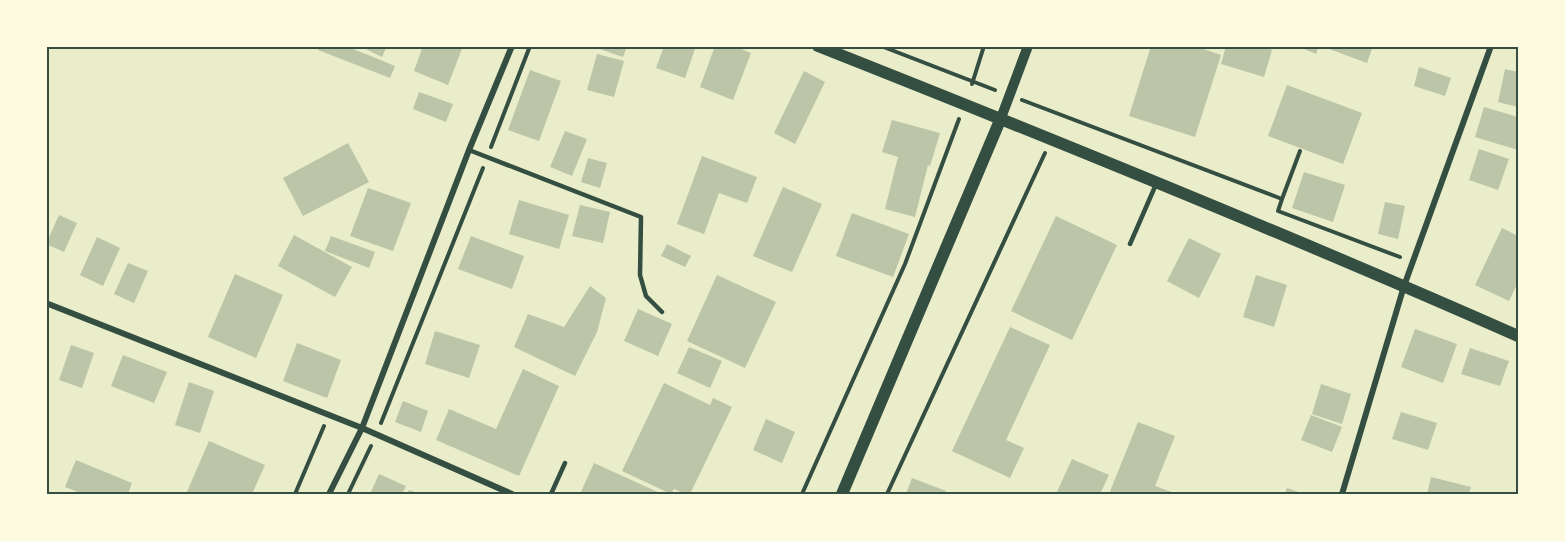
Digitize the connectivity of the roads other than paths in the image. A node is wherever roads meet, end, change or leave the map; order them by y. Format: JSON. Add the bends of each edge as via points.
{"nodes":[{"id":1,"x":512,"y":46,"type":"edge"},
{"id":2,"x":818,"y":46,"type":"edge"},
{"id":3,"x":1028,"y":46,"type":"edge"},
{"id":4,"x":1491,"y":46,"type":"edge"},
{"id":5,"x":1000,"y":118,"type":"junction"},
{"id":6,"x":469,"y":150,"type":"junction"},
{"id":7,"x":1157,"y":182,"type":"junction"},
{"id":8,"x":1130,"y":244,"type":"dead end"},
{"id":9,"x":1404,"y":286,"type":"junction"},
{"id":10,"x":46,"y":303,"type":"edge"},
{"id":11,"x":662,"y":312,"type":"dead end"},
{"id":12,"x":1518,"y":336,"type":"edge"},
{"id":13,"x":362,"y":428,"type":"junction"},
{"id":14,"x":565,"y":463,"type":"dead end"},
{"id":15,"x":329,"y":495,"type":"edge"},
{"id":16,"x":512,"y":495,"type":"edge"},
{"id":17,"x":551,"y":495,"type":"edge"},
{"id":18,"x":842,"y":495,"type":"edge"},
{"id":19,"x":1342,"y":495,"type":"edge"}],
"edges":[{"from":1,"to":6,"type":"street"},
{"from":2,"to":5,"type":"main road"},
{"from":3,"to":5,"type":"street"},
{"from":4,"to":9,"type":"street"},
{"from":5,"to":7,"type":"main road"},
{"from":5,"to":18,"type":"main road"},
{"from":6,"to":11,"type":"lane","via":[[641,217],[640,275],[646,296]]},
{"from":6,"to":13,"type":"street"},
{"from":7,"to":8,"type":"lane"},
{"from":7,"to":9,"type":"main road"},
{"from":9,"to":12,"type":"main road"},
{"from":9,"to":19,"type":"street"},
{"from":10,"to":13,"type":"street"},
{"from":13,"to":15,"type":"street"},
{"from":13,"to":16,"type":"street"},
{"from":14,"to":17,"type":"lane"}]}
